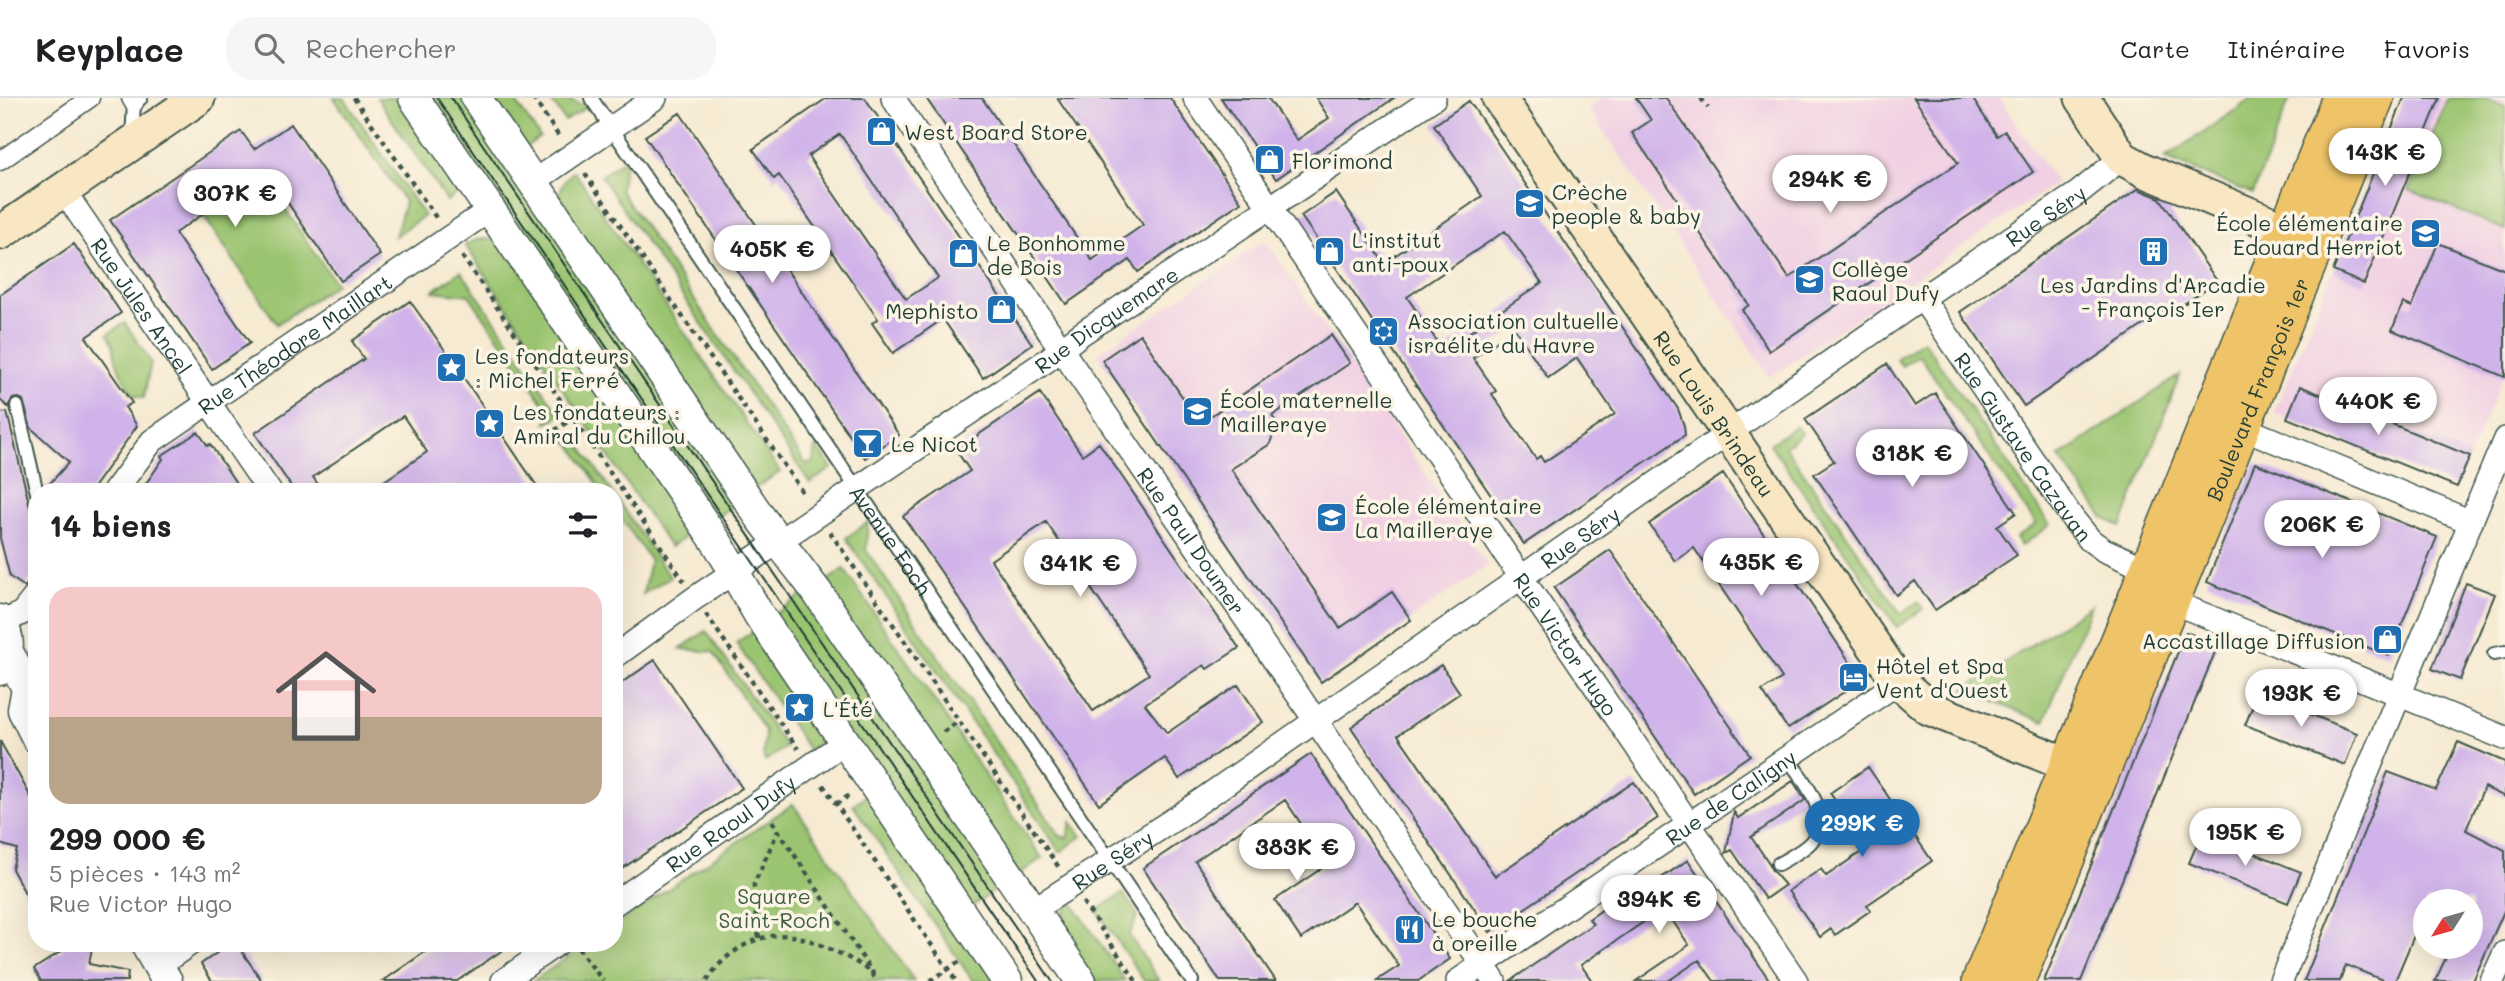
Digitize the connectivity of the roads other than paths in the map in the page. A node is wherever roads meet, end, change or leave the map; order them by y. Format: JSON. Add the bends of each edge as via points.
{"nodes":[{"id":1,"x":90,"y":98,"type":"edge"},
{"id":2,"x":198,"y":98,"type":"edge"},
{"id":3,"x":414,"y":98,"type":"edge"},
{"id":4,"x":476,"y":98,"type":"edge"},
{"id":5,"x":591,"y":98,"type":"edge"},
{"id":6,"x":655,"y":98,"type":"edge"},
{"id":7,"x":893,"y":98,"type":"edge"},
{"id":8,"x":1195,"y":98,"type":"edge"},
{"id":9,"x":1434,"y":98,"type":"edge"},
{"id":10,"x":1499,"y":98,"type":"edge"},
{"id":11,"x":2082,"y":98,"type":"edge"},
{"id":12,"x":2341,"y":98,"type":"edge"},
{"id":13,"x":2375,"y":98,"type":"edge"},
{"id":14,"x":136,"y":100,"type":"edge"},
{"id":15,"x":611,"y":128,"type":"junction"},
{"id":16,"x":132,"y":143,"type":"junction"},
{"id":17,"x":2122,"y":158,"type":"junction"},
{"id":18,"x":0,"y":161,"type":"edge"},
{"id":19,"x":533,"y":182,"type":"junction"},
{"id":20,"x":63,"y":190,"type":"junction"},
{"id":21,"x":491,"y":209,"type":"junction"},
{"id":22,"x":1270,"y":209,"type":"junction"},
{"id":23,"x":0,"y":233,"type":"edge"},
{"id":24,"x":2302,"y":236,"type":"junction"},
{"id":25,"x":1922,"y":298,"type":"junction"},
{"id":26,"x":1061,"y":349,"type":"junction"},
{"id":27,"x":209,"y":403,"type":"junction"},
{"id":28,"x":18,"y":406,"type":"dead end"},
{"id":29,"x":2241,"y":427,"type":"junction"},
{"id":30,"x":1728,"y":433,"type":"junction"},
{"id":31,"x":2505,"y":439,"type":"edge"},
{"id":32,"x":35,"y":483,"type":"edge"},
{"id":33,"x":121,"y":483,"type":"edge"},
{"id":34,"x":264,"y":483,"type":"edge"},
{"id":35,"x":857,"y":489,"type":"junction"},
{"id":36,"x":2471,"y":522,"type":"junction"},
{"id":37,"x":779,"y":542,"type":"junction"},
{"id":38,"x":2149,"y":570,"type":"junction"},
{"id":39,"x":734,"y":572,"type":"junction"},
{"id":40,"x":1521,"y":577,"type":"junction"},
{"id":41,"x":2170,"y":601,"type":"junction"},
{"id":42,"x":28,"y":605,"type":"edge"},
{"id":43,"x":2,"y":641,"type":"edge"},
{"id":44,"x":623,"y":650,"type":"edge"},
{"id":45,"x":1899,"y":682,"type":"junction"},
{"id":46,"x":2400,"y":695,"type":"junction"},
{"id":47,"x":12,"y":705,"type":"edge"},
{"id":48,"x":1315,"y":720,"type":"junction"},
{"id":49,"x":28,"y":726,"type":"edge"},
{"id":50,"x":2505,"y":738,"type":"edge"},
{"id":51,"x":845,"y":742,"type":"junction"},
{"id":52,"x":1787,"y":758,"type":"junction"},
{"id":53,"x":2084,"y":772,"type":"junction"},
{"id":54,"x":1690,"y":824,"type":"junction"},
{"id":55,"x":1109,"y":860,"type":"junction"},
{"id":56,"x":1779,"y":864,"type":"dead end"},
{"id":57,"x":623,"y":898,"type":"edge"},
{"id":58,"x":1033,"y":911,"type":"junction"},
{"id":59,"x":176,"y":952,"type":"edge"},
{"id":60,"x":545,"y":952,"type":"edge"},
{"id":61,"x":2505,"y":953,"type":"edge"},
{"id":62,"x":157,"y":963,"type":"edge"},
{"id":63,"x":1488,"y":973,"type":"edge"},
{"id":64,"x":503,"y":981,"type":"edge"},
{"id":65,"x":1007,"y":981,"type":"edge"},
{"id":66,"x":1081,"y":981,"type":"edge"},
{"id":67,"x":1192,"y":981,"type":"edge"},
{"id":68,"x":1458,"y":981,"type":"edge"},
{"id":69,"x":1796,"y":981,"type":"edge"},
{"id":70,"x":1981,"y":981,"type":"edge"},
{"id":71,"x":2016,"y":981,"type":"edge"},
{"id":72,"x":2281,"y":981,"type":"edge"},
{"id":73,"x":2492,"y":981,"type":"edge"}],
"edges":[{"from":1,"to":18,"type":"street"},
{"from":2,"to":16,"type":"main road"},
{"from":3,"to":21,"type":"street"},
{"from":4,"to":19,"type":"street"},
{"from":5,"to":15,"type":"lane","name":"Avenue Foch"},
{"from":6,"to":15,"type":"street"},
{"from":7,"to":26,"type":"street","name":"Rue Paul Doumer"},
{"from":8,"to":22,"type":"street","name":"Rue Victor Hugo"},
{"from":9,"to":22,"type":"street","name":"Rue Dicquemare"},
{"from":10,"to":30,"type":"main road","name":"Rue Louis Brindeau"},
{"from":11,"to":17,"type":"main road"},
{"from":12,"to":24,"type":"main road","name":"Boulevard François 1er"},
{"from":13,"to":24,"type":"main road","name":"Boulevard François 1er"},
{"from":14,"to":16,"type":"lane"},
{"from":15,"to":19,"type":"street"},
{"from":15,"to":35,"type":"lane","name":"Avenue Foch"},
{"from":16,"to":20,"type":"main road"},
{"from":17,"to":24,"type":"main road"},
{"from":17,"to":25,"type":"street","name":"Rue Séry"},
{"from":19,"to":37,"type":"street"},
{"from":20,"to":23,"type":"main road"},
{"from":20,"to":27,"type":"street","name":"Rue Jules Ancel"},
{"from":21,"to":27,"type":"street","name":"Rue Théodore Maillart"},
{"from":21,"to":39,"type":"street"},
{"from":22,"to":26,"type":"street","name":"Rue Dicquemare"},
{"from":22,"to":40,"type":"street","name":"Rue Victor Hugo"},
{"from":24,"to":29,"type":"main road","name":"Boulevard François 1er"},
{"from":24,"to":38,"type":"main road","name":"Boulevard François 1er"},
{"from":25,"to":30,"type":"street","name":"Rue Séry"},
{"from":25,"to":38,"type":"street","name":"Rue Gustave Cazavan","via":[[2090,540]]},
{"from":26,"to":35,"type":"street","name":"Rue Dicquemare"},
{"from":26,"to":48,"type":"street","name":"Rue Paul Doumer"},
{"from":27,"to":33,"type":"street","name":"Rue Théodore Maillart","via":[[152,441]]},
{"from":27,"to":34,"type":"street","name":"Rue Jules Ancel"},
{"from":28,"to":32,"type":"lane"},
{"from":29,"to":36,"type":"street"},
{"from":29,"to":41,"type":"main road","name":"Boulevard François 1er"},
{"from":30,"to":40,"type":"street","name":"Rue Séry"},
{"from":30,"to":45,"type":"main road","name":"Rue Louis Brindeau"},
{"from":31,"to":36,"type":"street"},
{"from":35,"to":37,"type":"street","name":"Rue Dicquemare"},
{"from":35,"to":55,"type":"lane","name":"Avenue Foch"},
{"from":36,"to":46,"type":"street"},
{"from":37,"to":39,"type":"street"},
{"from":37,"to":58,"type":"street"},
{"from":38,"to":41,"type":"street"},
{"from":38,"to":53,"type":"main road","name":"Boulevard François 1er"},
{"from":39,"to":44,"type":"street"},
{"from":39,"to":51,"type":"street"},
{"from":40,"to":48,"type":"street","name":"Rue Séry"},
{"from":40,"to":54,"type":"street","name":"Rue Victor Hugo"},
{"from":41,"to":46,"type":"street"},
{"from":41,"to":53,"type":"main road","name":"Boulevard François 1er"},
{"from":42,"to":43,"type":"street"},
{"from":43,"to":47,"type":"street","via":[[27,688]]},
{"from":45,"to":52,"type":"street","name":"Rue de Caligny"},
{"from":45,"to":53,"type":"main road","name":"Rue Louis Brindeau","via":[[1929,708]]},
{"from":46,"to":50,"type":"street"},
{"from":46,"to":72,"type":"street"},
{"from":47,"to":49,"type":"street"},
{"from":48,"to":55,"type":"street","name":"Rue Séry"},
{"from":48,"to":63,"type":"street","name":"Rue Paul Doumer"},
{"from":51,"to":57,"type":"street","name":"Rue Raoul Dufy"},
{"from":51,"to":65,"type":"street"},
{"from":52,"to":54,"type":"street","name":"Rue de Caligny"},
{"from":52,"to":56,"type":"lane","via":[[1809,789],[1819,818],[1810,843]]},
{"from":53,"to":70,"type":"main road","name":"Boulevard François 1er"},
{"from":53,"to":71,"type":"main road","name":"Boulevard François 1er"},
{"from":54,"to":63,"type":"street","name":"Rue de Caligny"},
{"from":54,"to":69,"type":"street","name":"Rue Victor Hugo"},
{"from":55,"to":58,"type":"street","name":"Rue Séry"},
{"from":55,"to":67,"type":"lane","name":"Avenue Foch"},
{"from":58,"to":66,"type":"street"},
{"from":59,"to":62,"type":"street"},
{"from":60,"to":64,"type":"street"},
{"from":61,"to":73,"type":"street"},
{"from":63,"to":68,"type":"street","name":"Rue de Caligny"}]}
